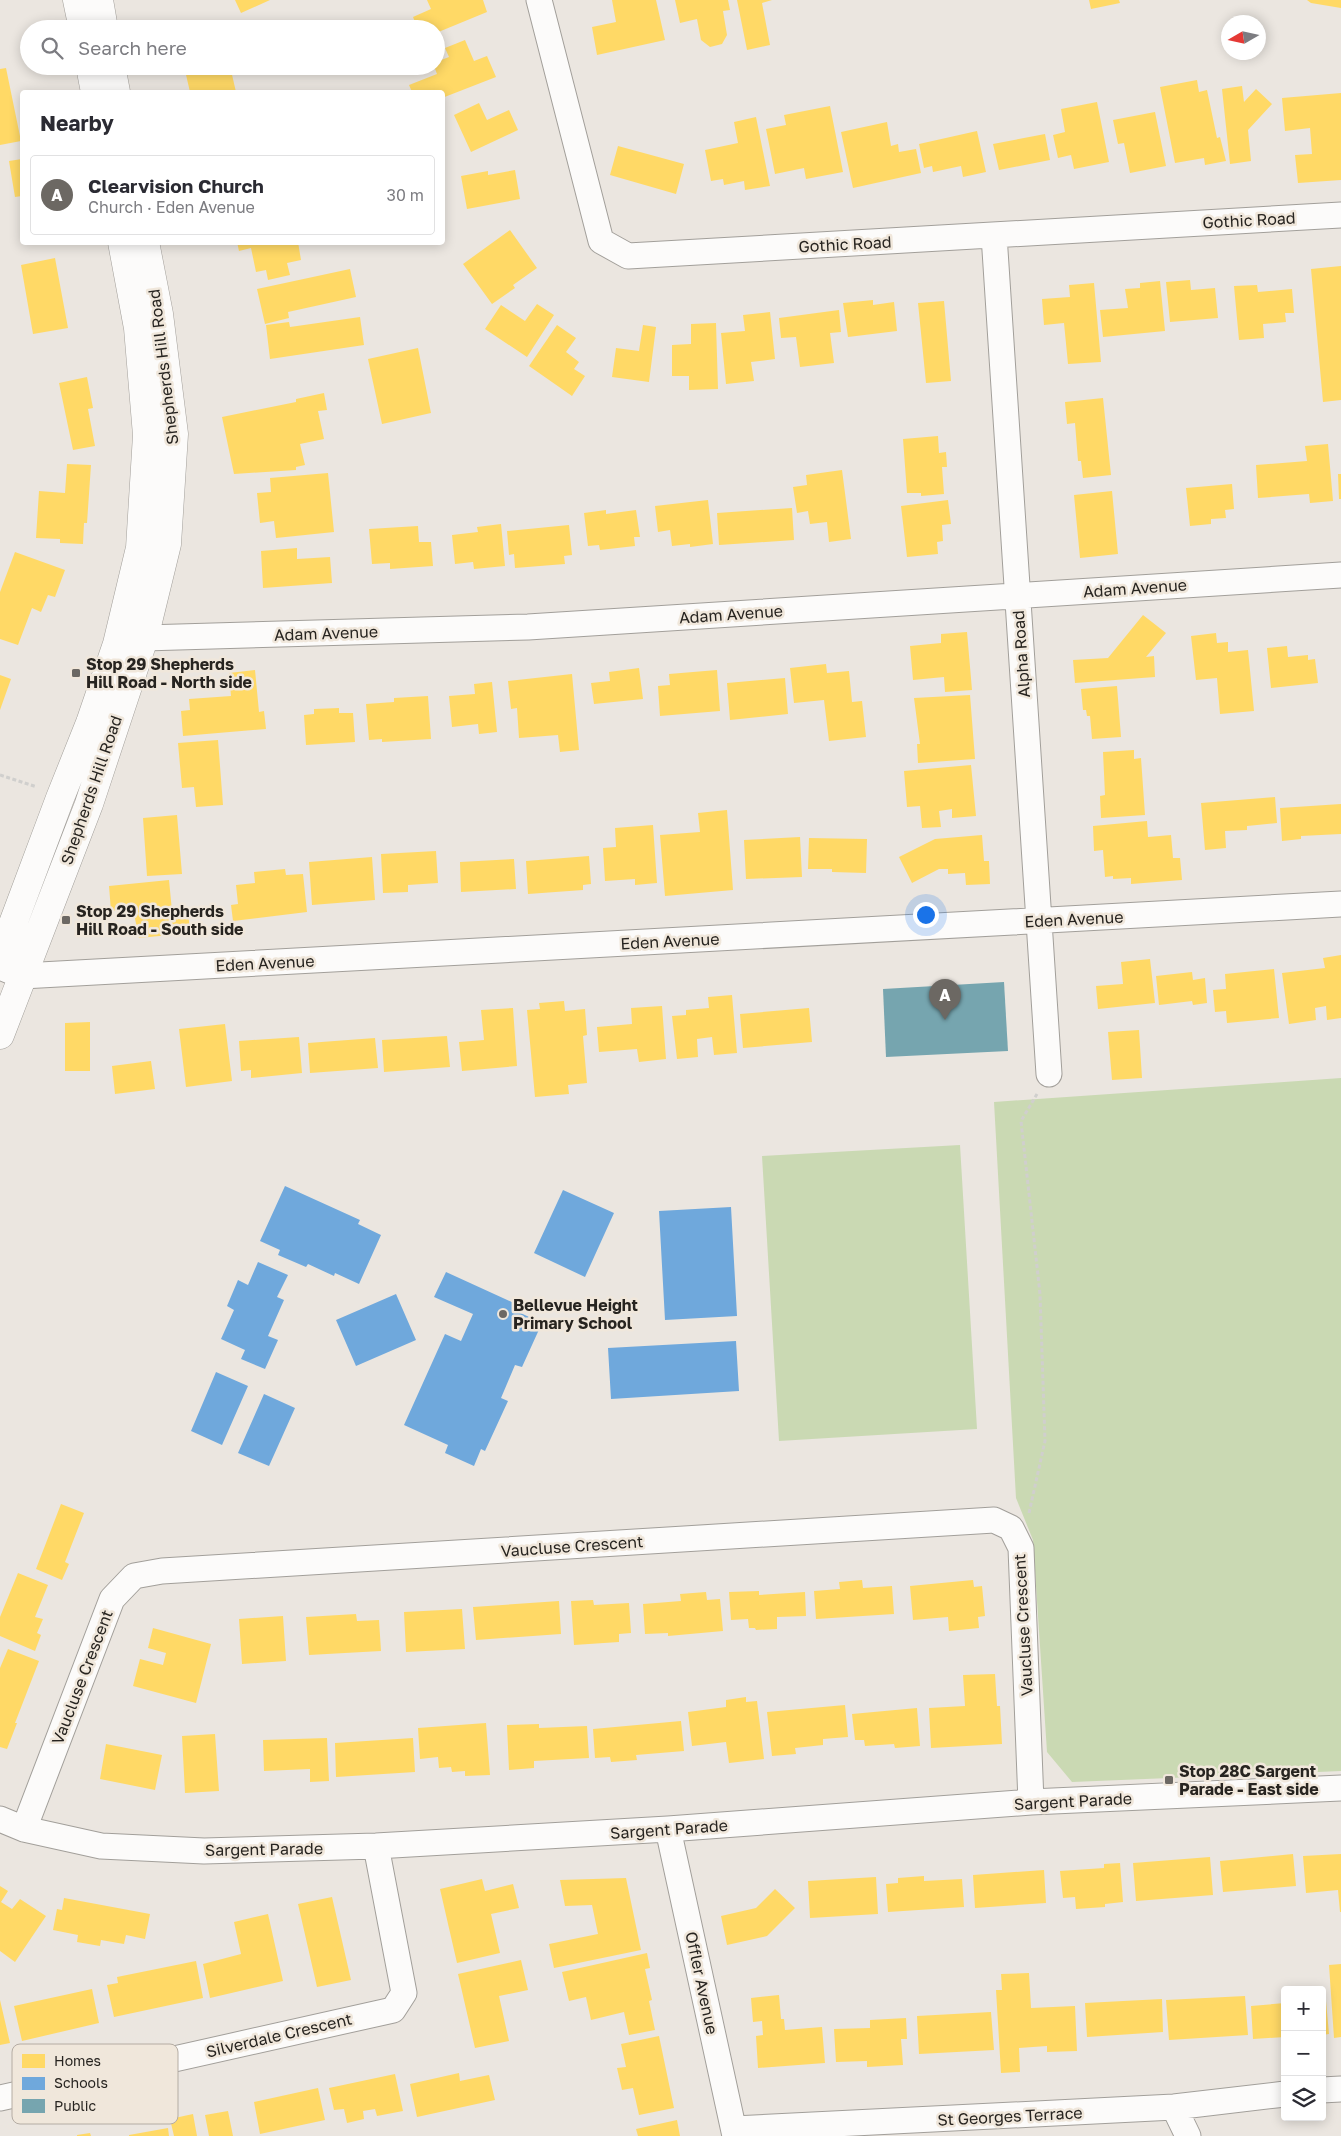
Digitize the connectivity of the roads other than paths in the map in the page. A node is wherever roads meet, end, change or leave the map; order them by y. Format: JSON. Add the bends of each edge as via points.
{"nodes":[{"id":1,"x":77,"y":0,"type":"edge"},
{"id":2,"x":99,"y":0,"type":"edge"},
{"id":3,"x":539,"y":0,"type":"edge"},
{"id":4,"x":81,"y":20,"type":"edge"},
{"id":5,"x":102,"y":20,"type":"edge"},
{"id":6,"x":92,"y":75,"type":"edge"},
{"id":7,"x":113,"y":75,"type":"edge"},
{"id":8,"x":95,"y":90,"type":"edge"},
{"id":9,"x":116,"y":90,"type":"edge"},
{"id":10,"x":1341,"y":215,"type":"edge"},
{"id":11,"x":994,"y":235,"type":"junction"},
{"id":12,"x":123,"y":245,"type":"edge"},
{"id":13,"x":146,"y":245,"type":"edge"},
{"id":14,"x":1341,"y":575,"type":"edge"},
{"id":15,"x":1018,"y":595,"type":"junction"},
{"id":16,"x":132,"y":635,"type":"junction"},
{"id":17,"x":1341,"y":904,"type":"edge"},
{"id":18,"x":1039,"y":921,"type":"junction"},
{"id":19,"x":0,"y":958,"type":"edge"},
{"id":20,"x":11,"y":971,"type":"edge"},
{"id":21,"x":0,"y":1035,"type":"edge"},
{"id":22,"x":1050,"y":1074,"type":"road end"},
{"id":23,"x":1341,"y":1788,"type":"edge"},
{"id":24,"x":1031,"y":1802,"type":"junction"},
{"id":25,"x":0,"y":1819,"type":"edge"},
{"id":26,"x":668,"y":1829,"type":"junction"},
{"id":27,"x":24,"y":1830,"type":"junction"},
{"id":28,"x":376,"y":1846,"type":"junction"},
{"id":29,"x":178,"y":2058,"type":"edge"},
{"id":30,"x":1341,"y":2089,"type":"edge"},
{"id":31,"x":1326,"y":2090,"type":"edge"},
{"id":32,"x":1281,"y":2094,"type":"edge"},
{"id":33,"x":1174,"y":2107,"type":"junction"},
{"id":34,"x":735,"y":2133,"type":"edge"},
{"id":35,"x":1188,"y":2136,"type":"edge"}],
"edges":[{"from":1,"to":4,"type":"main road"},
{"from":2,"to":5,"type":"main road"},
{"from":3,"to":11,"type":"street","name":"Gothic Road","via":[[602,240],[628,256]]},
{"from":6,"to":8,"type":"main road"},
{"from":7,"to":9,"type":"main road"},
{"from":10,"to":11,"type":"street","name":"Gothic Road"},
{"from":11,"to":15,"type":"street","name":"Alpha Road"},
{"from":12,"to":16,"type":"main road","name":"Shepherds Hill Road","via":[[138,328],[147,435]]},
{"from":13,"to":16,"type":"main road","name":"Shepherds Hill Road","via":[[159,314],[174,434],[167,544]]},
{"from":14,"to":15,"type":"street","name":"Adam Avenue"},
{"from":15,"to":16,"type":"street","name":"Adam Avenue","via":[[528,627]]},
{"from":15,"to":18,"type":"street","name":"Alpha Road"},
{"from":16,"to":19,"type":"main road","name":"Shepherds Hill Road","via":[[90,723]]},
{"from":16,"to":20,"type":"main road","name":"Shepherds Hill Road","via":[[89,804]]},
{"from":17,"to":18,"type":"street","name":"Eden Avenue"},
{"from":18,"to":20,"type":"street","name":"Eden Avenue"},
{"from":18,"to":22,"type":"street","name":"Alpha Road"},
{"from":20,"to":21,"type":"main road","name":"Shepherds Hill Road"},
{"from":23,"to":24,"type":"street","name":"Sargent Parade"},
{"from":24,"to":26,"type":"street","name":"Sargent Parade"},
{"from":24,"to":27,"type":"street","name":"Vaucluse Crescent","via":[[1021,1548],[1011,1528],[994,1520],[162,1571],[134,1576],[112,1599]]},
{"from":25,"to":27,"type":"street","name":"Sargent Parade"},
{"from":26,"to":28,"type":"street","name":"Sargent Parade"},
{"from":26,"to":34,"type":"street","name":"Offler Avenue"},
{"from":27,"to":28,"type":"street","name":"Sargent Parade","via":[[101,1846],[204,1852]]},
{"from":28,"to":29,"type":"street","name":"Silverdale Crescent","via":[[404,1992],[392,2010]]},
{"from":30,"to":31,"type":"street"},
{"from":32,"to":33,"type":"street","name":"St Georges Terrace"},
{"from":33,"to":34,"type":"street","name":"St Georges Terrace"},
{"from":33,"to":35,"type":"street"}]}
